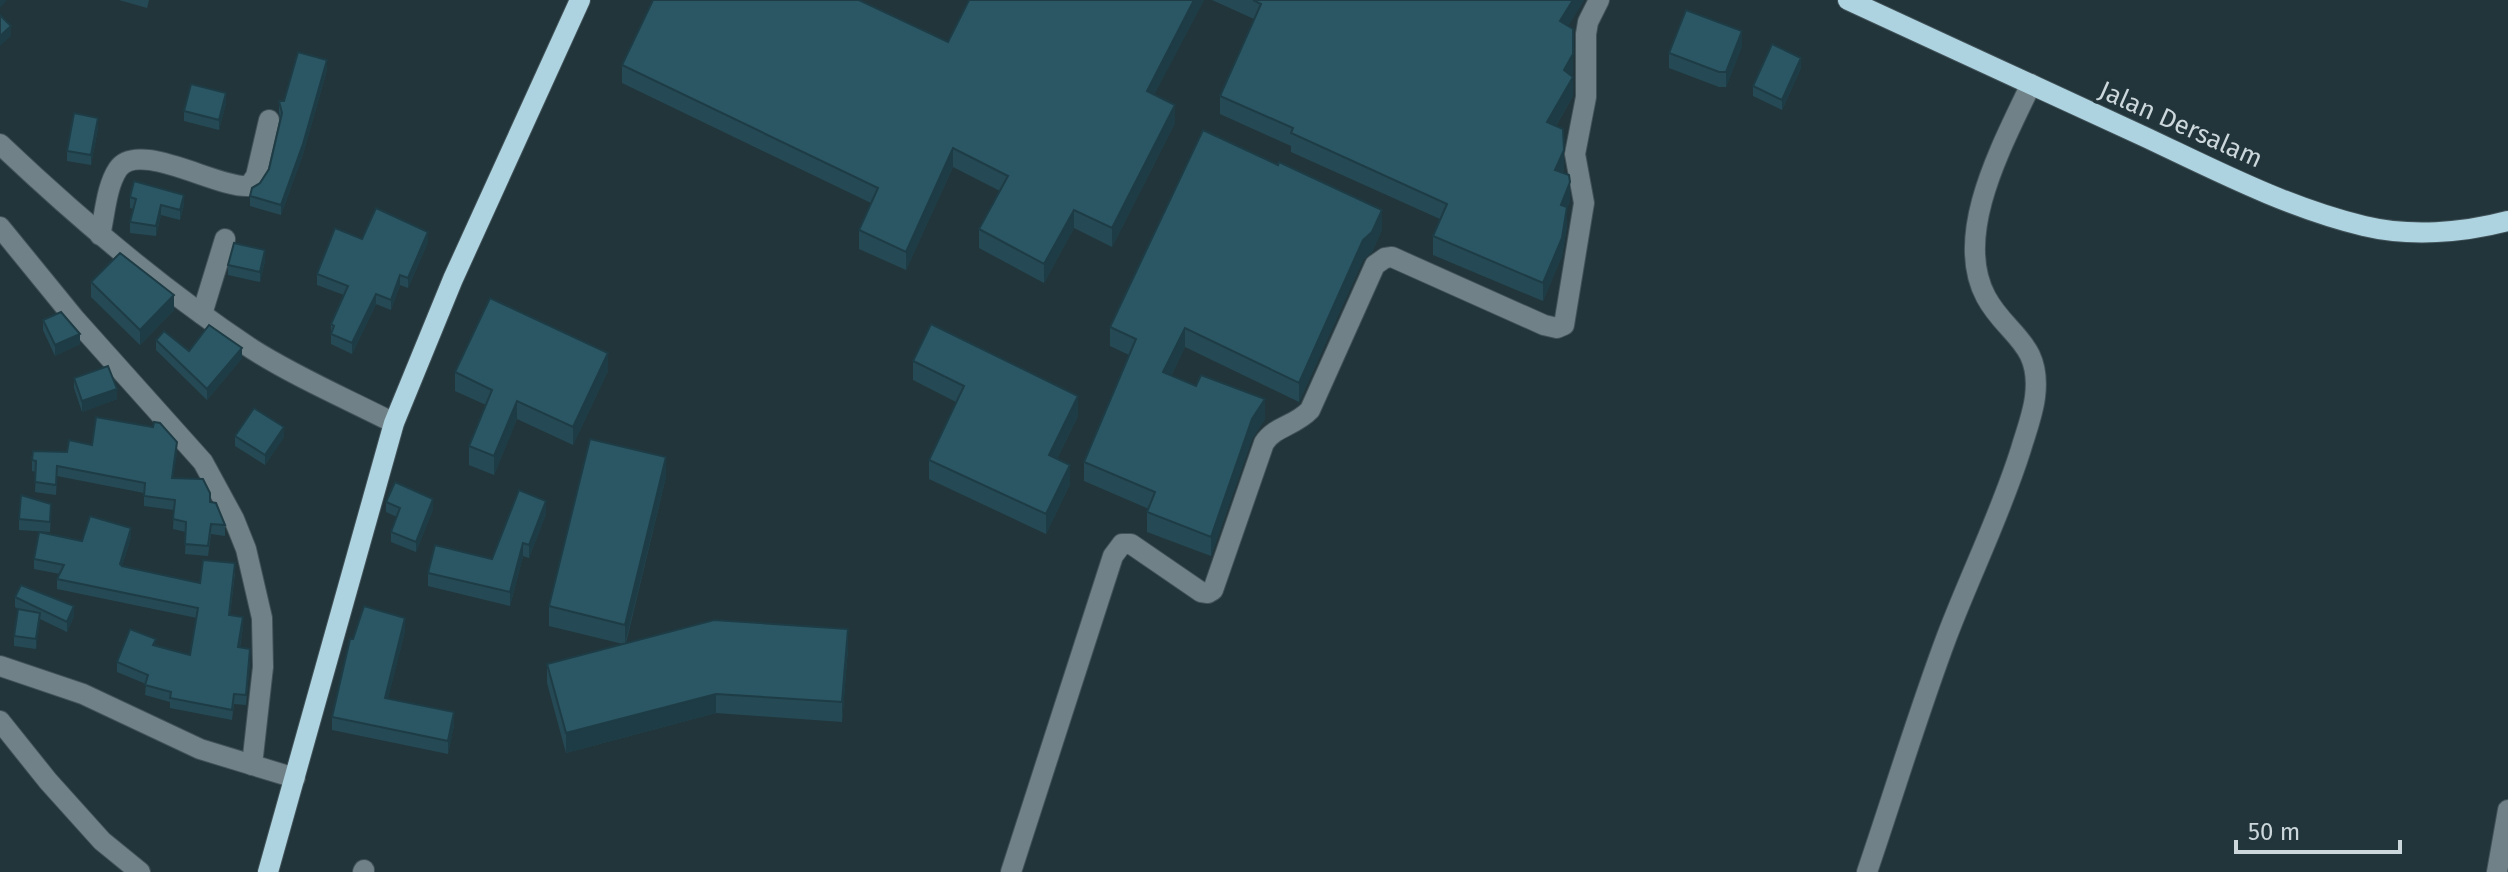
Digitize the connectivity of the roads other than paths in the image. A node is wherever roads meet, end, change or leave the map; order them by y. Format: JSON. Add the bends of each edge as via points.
{"nodes":[{"id":1,"x":580,"y":0,"type":"edge"},
{"id":2,"x":1599,"y":0,"type":"edge"},
{"id":3,"x":1848,"y":0,"type":"edge"},
{"id":4,"x":2031,"y":84,"type":"junction"},
{"id":5,"x":269,"y":120,"type":"dead end"},
{"id":6,"x":4,"y":155,"type":"edge"},
{"id":7,"x":2508,"y":221,"type":"edge"},
{"id":8,"x":0,"y":227,"type":"edge"},
{"id":9,"x":100,"y":235,"type":"junction"},
{"id":10,"x":225,"y":239,"type":"dead end"},
{"id":11,"x":202,"y":314,"type":"junction"},
{"id":12,"x":394,"y":423,"type":"junction"},
{"id":13,"x":0,"y":666,"type":"edge"},
{"id":14,"x":0,"y":721,"type":"edge"},
{"id":15,"x":252,"y":765,"type":"junction"},
{"id":16,"x":295,"y":778,"type":"junction"},
{"id":17,"x":2508,"y":810,"type":"edge"},
{"id":18,"x":140,"y":872,"type":"edge"},
{"id":19,"x":268,"y":872,"type":"edge"},
{"id":20,"x":1011,"y":872,"type":"edge"},
{"id":21,"x":1867,"y":872,"type":"edge"},
{"id":22,"x":2497,"y":872,"type":"edge"}],
"edges":[{"from":1,"to":12,"type":"main road"},
{"from":2,"to":20,"type":"street","via":[[1586,34],[1586,97],[1575,154],[1584,203],[1564,325],[1544,325],[1392,257],[1375,265],[1310,410],[1264,443],[1213,590],[1201,592],[1131,544],[1122,544],[1113,556]]},
{"from":3,"to":4,"type":"main road","name":"Jalan Dersalam"},
{"from":4,"to":7,"type":"main road","name":"Jalan Dersalam","via":[[2280,197],[2365,226],[2438,232]]},
{"from":4,"to":21,"type":"street","via":[[1987,183],[1976,235],[1985,297],[2030,354],[2033,406],[2009,486],[1947,636]]},
{"from":5,"to":9,"type":"street","via":[[249,186],[154,160],[123,163],[112,181]]},
{"from":6,"to":9,"type":"street"},
{"from":8,"to":15,"type":"street","via":[[203,462],[234,519],[262,618],[263,667]]},
{"from":9,"to":11,"type":"street"},
{"from":10,"to":11,"type":"street"},
{"from":11,"to":12,"type":"street","via":[[255,350]]},
{"from":12,"to":16,"type":"main road"},
{"from":13,"to":15,"type":"street","via":[[83,694],[200,749]]},
{"from":14,"to":18,"type":"street","via":[[102,841]]},
{"from":15,"to":16,"type":"street"},
{"from":16,"to":19,"type":"main road"},
{"from":17,"to":22,"type":"street"}]}
